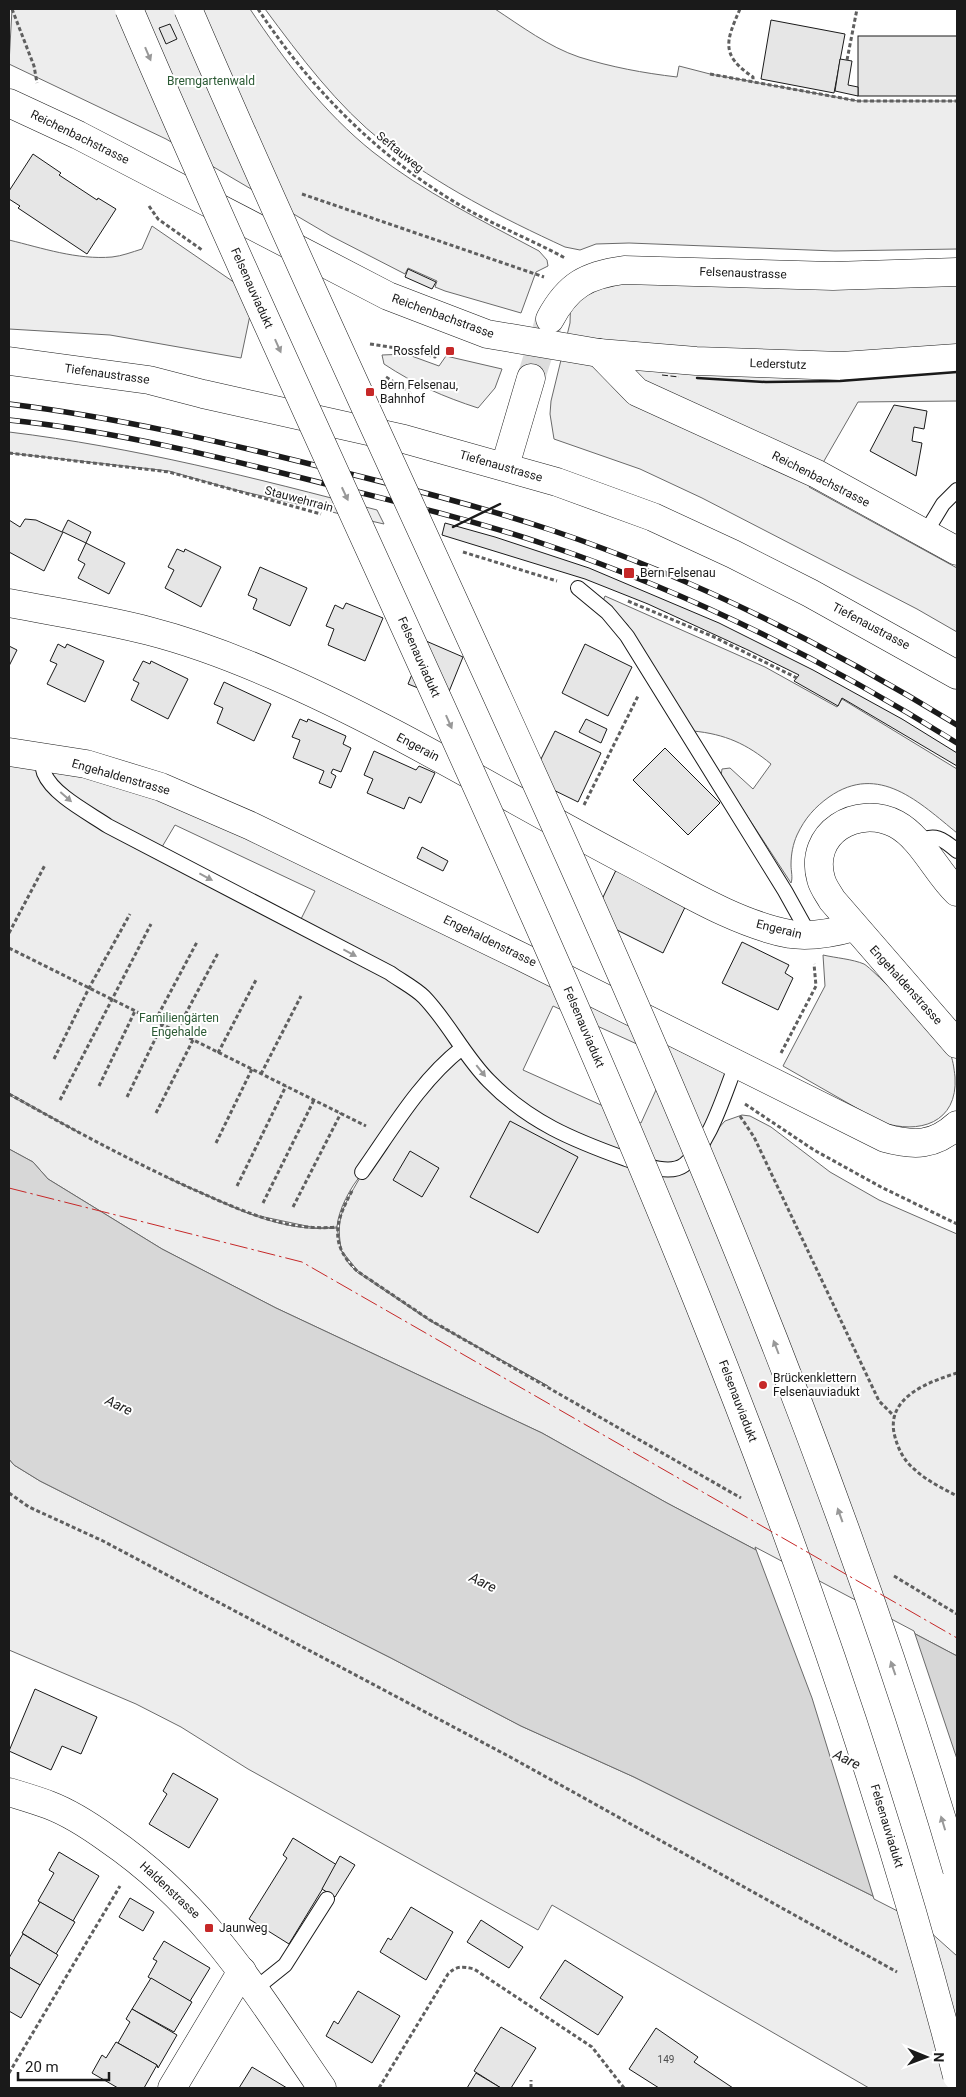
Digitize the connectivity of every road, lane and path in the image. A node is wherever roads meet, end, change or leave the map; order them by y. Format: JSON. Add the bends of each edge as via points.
{"nodes":[{"id":1,"x":12,"y":9,"type":"edge"},
{"id":2,"x":129,"y":9,"type":"edge"},
{"id":3,"x":188,"y":9,"type":"edge"},
{"id":4,"x":258,"y":9,"type":"edge"},
{"id":5,"x":740,"y":9,"type":"edge"},
{"id":6,"x":858,"y":9,"type":"edge"},
{"id":7,"x":847,"y":60,"type":"dead end"},
{"id":8,"x":710,"y":74,"type":"dead end"},
{"id":9,"x":753,"y":81,"type":"junction"},
{"id":10,"x":37,"y":84,"type":"dead end"},
{"id":11,"x":840,"y":93,"type":"dead end"},
{"id":12,"x":839,"y":98,"type":"junction"},
{"id":13,"x":957,"y":101,"type":"edge"},
{"id":14,"x":9,"y":103,"type":"edge"},
{"id":15,"x":294,"y":191,"type":"dead end"},
{"id":16,"x":570,"y":263,"type":"dead end"},
{"id":17,"x":957,"y":272,"type":"edge"},
{"id":18,"x":547,"y":278,"type":"dead end"},
{"id":19,"x":550,"y":319,"type":"tunnel mouth"},
{"id":20,"x":366,"y":342,"type":"dead end"},
{"id":21,"x":440,"y":345,"type":"dead end"},
{"id":22,"x":598,"y":353,"type":"junction"},
{"id":23,"x":957,"y":358,"type":"edge"},
{"id":24,"x":9,"y":361,"type":"edge"},
{"id":25,"x":531,"y":378,"type":"tunnel mouth"},
{"id":26,"x":9,"y":454,"type":"edge"},
{"id":27,"x":505,"y":466,"type":"junction"},
{"id":28,"x":957,"y":490,"type":"edge"},
{"id":29,"x":323,"y":514,"type":"dead end"},
{"id":30,"x":926,"y":532,"type":"junction"},
{"id":31,"x":459,"y":550,"type":"dead end"},
{"id":32,"x":957,"y":550,"type":"edge"},
{"id":33,"x":578,"y":588,"type":"joint"},
{"id":34,"x":625,"y":600,"type":"dead end"},
{"id":35,"x":9,"y":603,"type":"edge"},
{"id":36,"x":650,"y":673,"type":"junction"},
{"id":37,"x":957,"y":675,"type":"edge"},
{"id":38,"x":796,"y":678,"type":"dead end"},
{"id":39,"x":9,"y":752,"type":"edge"},
{"id":40,"x":44,"y":757,"type":"junction"},
{"id":41,"x":581,"y":812,"type":"dead end"},
{"id":42,"x":917,"y":843,"type":"junction"},
{"id":43,"x":957,"y":851,"type":"edge"},
{"id":44,"x":46,"y":865,"type":"dead end"},
{"id":45,"x":957,"y":892,"type":"edge"},
{"id":46,"x":130,"y":914,"type":"dead end"},
{"id":47,"x":151,"y":924,"type":"dead end"},
{"id":48,"x":854,"y":927,"type":"junction"},
{"id":49,"x":9,"y":933,"type":"edge"},
{"id":50,"x":197,"y":942,"type":"dead end"},
{"id":51,"x":811,"y":947,"type":"junction"},
{"id":52,"x":9,"y":948,"type":"edge"},
{"id":53,"x":218,"y":953,"type":"dead end"},
{"id":54,"x":256,"y":980,"type":"dead end"},
{"id":55,"x":89,"y":988,"type":"junction"},
{"id":56,"x":301,"y":996,"type":"dead end"},
{"id":57,"x":111,"y":999,"type":"junction"},
{"id":58,"x":135,"y":1011,"type":"junction"},
{"id":59,"x":155,"y":1021,"type":"junction"},
{"id":60,"x":162,"y":1025,"type":"junction"},
{"id":61,"x":176,"y":1032,"type":"junction"},
{"id":62,"x":193,"y":1040,"type":"junction"},
{"id":63,"x":957,"y":1044,"type":"edge"},
{"id":64,"x":462,"y":1048,"type":"junction"},
{"id":65,"x":218,"y":1053,"type":"junction"},
{"id":66,"x":54,"y":1059,"type":"dead end"},
{"id":67,"x":736,"y":1065,"type":"junction"},
{"id":68,"x":252,"y":1069,"type":"junction"},
{"id":69,"x":261,"y":1074,"type":"junction"},
{"id":70,"x":767,"y":1080,"type":"junction"},
{"id":71,"x":99,"y":1086,"type":"dead end"},
{"id":72,"x":286,"y":1086,"type":"junction"},
{"id":73,"x":725,"y":1092,"type":"junction"},
{"id":74,"x":9,"y":1094,"type":"edge"},
{"id":75,"x":126,"y":1097,"type":"dead end"},
{"id":76,"x":60,"y":1100,"type":"dead end"},
{"id":77,"x":314,"y":1100,"type":"junction"},
{"id":78,"x":156,"y":1113,"type":"dead end"},
{"id":79,"x":340,"y":1113,"type":"junction"},
{"id":80,"x":957,"y":1125,"type":"edge"},
{"id":81,"x":387,"y":1136,"type":"junction"},
{"id":82,"x":216,"y":1143,"type":"dead end"},
{"id":83,"x":362,"y":1172,"type":"joint"},
{"id":84,"x":237,"y":1186,"type":"dead end"},
{"id":85,"x":264,"y":1203,"type":"dead end"},
{"id":86,"x":293,"y":1207,"type":"dead end"},
{"id":87,"x":957,"y":1224,"type":"edge"},
{"id":88,"x":337,"y":1227,"type":"junction"},
{"id":89,"x":957,"y":1373,"type":"edge"},
{"id":90,"x":894,"y":1417,"type":"junction"},
{"id":91,"x":9,"y":1493,"type":"edge"},
{"id":92,"x":957,"y":1496,"type":"edge"},
{"id":93,"x":744,"y":1500,"type":"dead end"},
{"id":94,"x":886,"y":1572,"type":"dead end"},
{"id":95,"x":957,"y":1614,"type":"edge"},
{"id":96,"x":9,"y":1792,"type":"edge"},
{"id":97,"x":138,"y":1861,"type":"junction"},
{"id":98,"x":957,"y":1870,"type":"edge"},
{"id":99,"x":327,"y":1898,"type":"dead end"},
{"id":100,"x":891,"y":1968,"type":"dead end"},
{"id":101,"x":248,"y":1980,"type":"junction"},
{"id":102,"x":9,"y":2073,"type":"edge"},
{"id":103,"x":957,"y":2076,"type":"edge"},
{"id":104,"x":531,"y":2080,"type":"dead end"},
{"id":105,"x":172,"y":2088,"type":"edge"},
{"id":106,"x":322,"y":2088,"type":"edge"},
{"id":107,"x":379,"y":2088,"type":"edge"},
{"id":108,"x":531,"y":2088,"type":"edge"},
{"id":109,"x":624,"y":2088,"type":"edge"}],
"edges":[{"from":1,"to":10,"type":"path","via":[[34,66]]},
{"from":2,"to":103,"type":"main road","name":"Felsenauviadukt","one_way":true,"bridge":true,"via":[[238,259],[506,849],[709,1325],[803,1575],[854,1723],[926,1958]]},
{"from":98,"to":3,"type":"main road","one_way":true,"bridge":true,"via":[[906,1706],[830,1488],[708,1176],[552,818]]},
{"from":4,"to":16,"type":"path","name":"Seftauweg","via":[[308,77],[379,148],[426,184],[470,211],[564,257]]},
{"from":5,"to":9,"type":"path","via":[[727,46],[731,58],[753,76]]},
{"from":6,"to":7,"type":"path"},
{"from":8,"to":9,"type":"path"},
{"from":9,"to":12,"type":"path"},
{"from":11,"to":12,"type":"path"},
{"from":12,"to":13,"type":"path","via":[[858,101]]},
{"from":14,"to":22,"type":"main road","name":"Reichenbachstrasse","via":[[78,135],[417,309],[487,334]]},
{"from":15,"to":18,"type":"path"},
{"from":17,"to":19,"type":"main road","name":"Felsenaustrasse","via":[[833,276],[624,270],[602,273],[582,281],[559,302]]},
{"from":20,"to":21,"type":"path","via":[[416,351],[435,358]]},
{"from":22,"to":23,"type":"main road","name":"Lederstutz","via":[[696,361],[842,366]]},
{"from":22,"to":30,"type":"main road","name":"Reichenbachstrasse","via":[[637,392],[817,474]]},
{"from":24,"to":27,"type":"main road","name":"Tiefenaustrasse","via":[[149,380],[404,439]]},
{"from":25,"to":27,"type":"main road"},
{"from":26,"to":29,"type":"path","name":"Stauwehrrain","via":[[169,472]]},
{"from":27,"to":37,"type":"main road","name":"Tiefenaustrasse","via":[[616,502],[689,533],[810,593]]},
{"from":28,"to":30,"type":"lane","via":[[943,504]]},
{"from":30,"to":32,"type":"main road","name":"Reichenbachstrasse"},
{"from":31,"to":33,"type":"path"},
{"from":33,"to":36,"type":"lane","name":"Engerain","via":[[618,624]]},
{"from":34,"to":38,"type":"path","via":[[714,637]]},
{"from":35,"to":51,"type":"main road","name":"Engerain","via":[[149,631],[246,664],[420,747],[710,904],[760,926],[789,933]]},
{"from":36,"to":41,"type":"path"},
{"from":36,"to":51,"type":"lane","name":"Engerain","via":[[785,891]]},
{"from":39,"to":40,"type":"main road","name":"Engehaldenstrasse"},
{"from":40,"to":64,"type":"lane","one_way":true,"via":[[42,771],[67,799],[108,826],[390,973],[423,995],[442,1016]]},
{"from":40,"to":67,"type":"main road","name":"Engehaldenstrasse","via":[[86,764],[161,787],[251,826]]},
{"from":42,"to":43,"type":"lane","via":[[926,837],[940,837]]},
{"from":42,"to":45,"type":"main road","name":"Engehaldenstrasse"},
{"from":42,"to":48,"type":"main road","name":"Engehaldenstrasse","via":[[894,823],[870,817],[849,820],[824,842],[821,878],[832,900]]},
{"from":44,"to":49,"type":"path"},
{"from":46,"to":55,"type":"path"},
{"from":47,"to":57,"type":"path"},
{"from":48,"to":51,"type":"main road","name":"Engerain","via":[[837,932]]},
{"from":48,"to":63,"type":"main road","name":"Engehaldenstrasse"},
{"from":50,"to":59,"type":"path"},
{"from":51,"to":70,"type":"path","via":[[816,986]]},
{"from":52,"to":55,"type":"path"},
{"from":53,"to":61,"type":"path"},
{"from":54,"to":65,"type":"path"},
{"from":55,"to":57,"type":"path"},
{"from":55,"to":66,"type":"path"},
{"from":56,"to":69,"type":"path"},
{"from":57,"to":58,"type":"path"},
{"from":57,"to":76,"type":"path"},
{"from":58,"to":59,"type":"path"},
{"from":58,"to":71,"type":"path"},
{"from":59,"to":60,"type":"path"},
{"from":60,"to":61,"type":"path"},
{"from":60,"to":75,"type":"path"},
{"from":61,"to":62,"type":"path"},
{"from":62,"to":65,"type":"path"},
{"from":62,"to":78,"type":"path"},
{"from":64,"to":73,"type":"lane","one_way":true,"via":[[488,1080],[519,1109],[543,1125],[658,1170],[683,1166],[701,1144]]},
{"from":64,"to":81,"type":"lane","via":[[416,1094]]},
{"from":65,"to":68,"type":"path"},
{"from":67,"to":70,"type":"main road","name":"Engehaldenstrasse"},
{"from":67,"to":73,"type":"lane"},
{"from":68,"to":69,"type":"path"},
{"from":68,"to":82,"type":"path"},
{"from":69,"to":72,"type":"path"},
{"from":70,"to":80,"type":"main road","name":"Engehaldenstrasse","via":[[885,1138],[905,1144],[925,1143],[947,1134]]},
{"from":72,"to":77,"type":"path"},
{"from":72,"to":84,"type":"path"},
{"from":73,"to":87,"type":"path","via":[[814,1150]]},
{"from":73,"to":90,"type":"path","via":[[754,1137],[879,1402]]},
{"from":74,"to":88,"type":"path","via":[[120,1156],[250,1215],[316,1229]]},
{"from":77,"to":79,"type":"path"},
{"from":77,"to":85,"type":"path"},
{"from":79,"to":81,"type":"path"},
{"from":79,"to":86,"type":"path"},
{"from":81,"to":83,"type":"lane"},
{"from":83,"to":88,"type":"path"},
{"from":88,"to":93,"type":"path","via":[[341,1250],[349,1264],[430,1320]]},
{"from":89,"to":90,"type":"path","via":[[913,1391]]},
{"from":90,"to":92,"type":"path","via":[[893,1430],[898,1448],[911,1466],[932,1483]]},
{"from":91,"to":100,"type":"path","via":[[29,1507],[102,1541],[512,1758]]},
{"from":94,"to":95,"type":"path"},
{"from":96,"to":97,"type":"main road","name":"Haldenstrasse","via":[[50,1805],[82,1822]]},
{"from":97,"to":101,"type":"main road","name":"Haldenstrasse","via":[[193,1910]]},
{"from":97,"to":102,"type":"path"},
{"from":99,"to":101,"type":"lane","via":[[277,1973]]},
{"from":101,"to":105,"type":"main road"},
{"from":101,"to":106,"type":"main road","name":"Haldenstrasse"},
{"from":104,"to":108,"type":"path"},
{"from":107,"to":109,"type":"path","via":[[448,1974],[461,1966],[474,1969],[582,2040],[596,2052]]}]}
